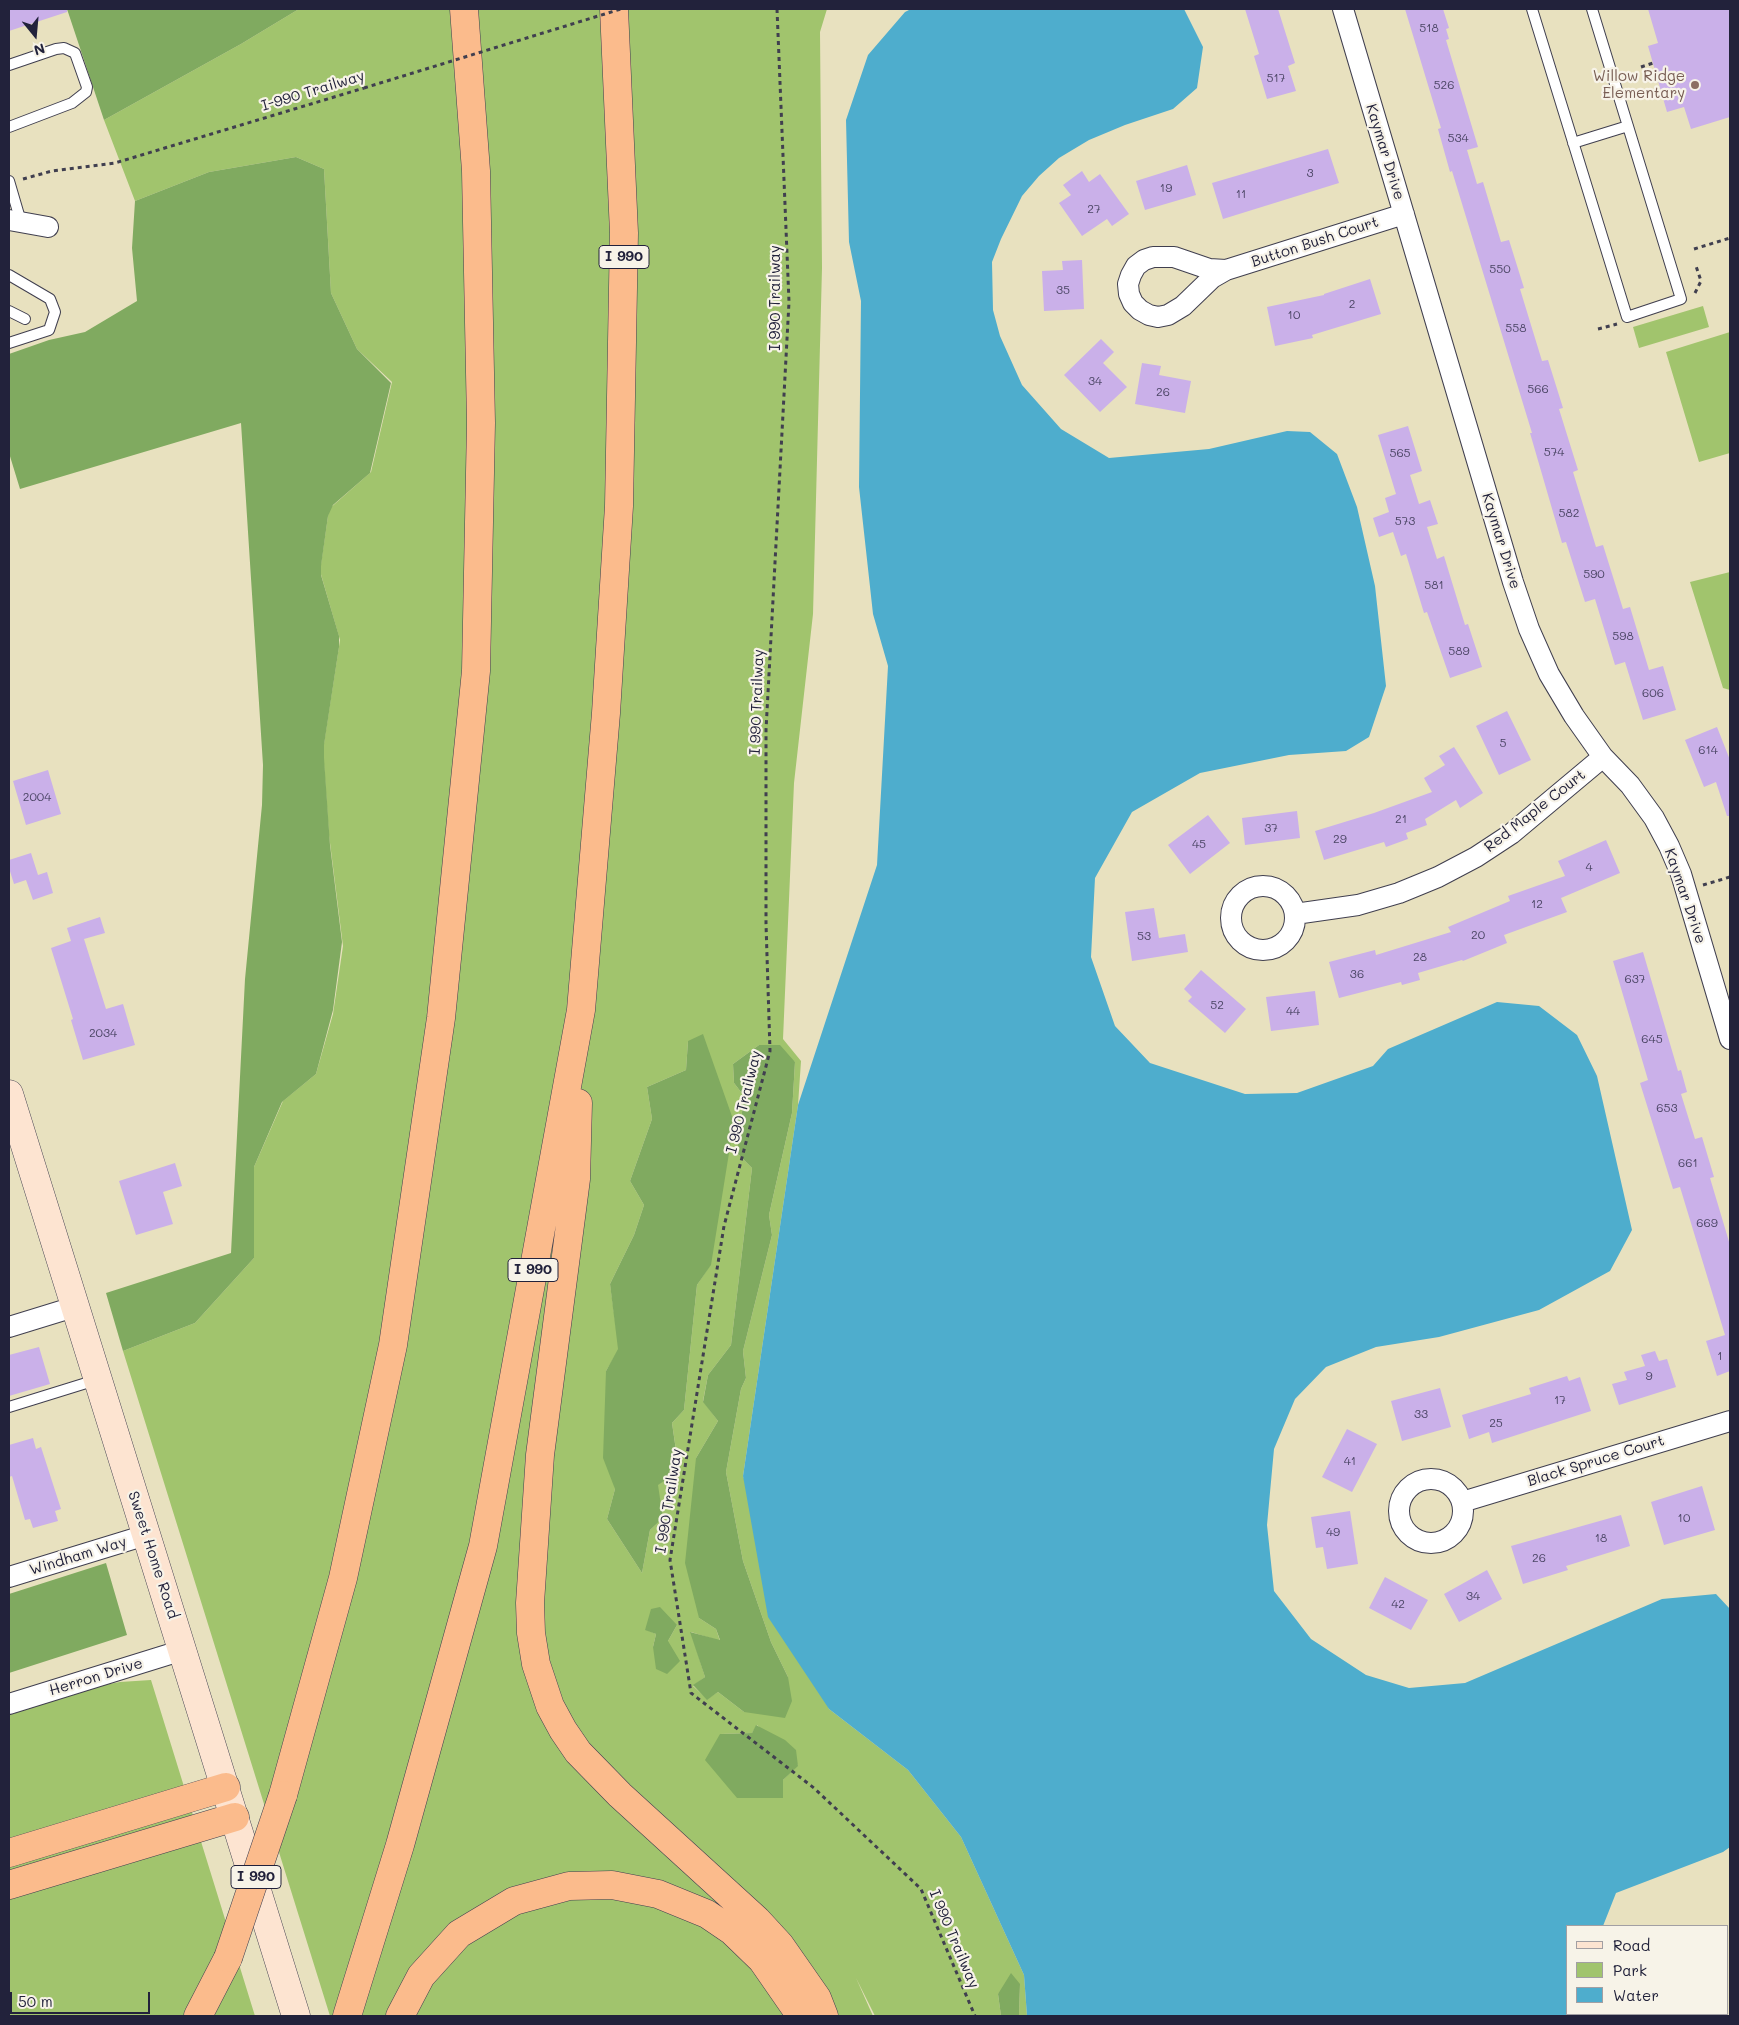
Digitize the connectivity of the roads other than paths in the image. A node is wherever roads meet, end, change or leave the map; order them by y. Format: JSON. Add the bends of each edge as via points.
{"nodes":[{"id":1,"x":464,"y":9,"type":"edge"},
{"id":2,"x":614,"y":9,"type":"edge"},
{"id":3,"x":1343,"y":9,"type":"edge"},
{"id":4,"x":1532,"y":9,"type":"edge"},
{"id":5,"x":1592,"y":9,"type":"edge"},
{"id":6,"x":9,"y":65,"type":"edge"},
{"id":7,"x":1628,"y":126,"type":"junction"},
{"id":8,"x":9,"y":127,"type":"edge"},
{"id":9,"x":1573,"y":143,"type":"junction"},
{"id":10,"x":9,"y":182,"type":"edge"},
{"id":11,"x":1404,"y":214,"type":"junction"},
{"id":12,"x":15,"y":221,"type":"edge"},
{"id":13,"x":48,"y":227,"type":"dead end"},
{"id":14,"x":1226,"y":270,"type":"dead end"},
{"id":15,"x":9,"y":275,"type":"edge"},
{"id":16,"x":9,"y":311,"type":"edge"},
{"id":17,"x":25,"y":319,"type":"dead end"},
{"id":18,"x":9,"y":343,"type":"edge"},
{"id":19,"x":1603,"y":757,"type":"junction"},
{"id":20,"x":1295,"y":914,"type":"dead end"},
{"id":21,"x":581,"y":1010,"type":"junction"},
{"id":22,"x":1730,"y":1039,"type":"edge"},
{"id":23,"x":9,"y":1094,"type":"edge"},
{"id":24,"x":74,"y":1307,"type":"junction"},
{"id":25,"x":9,"y":1326,"type":"edge"},
{"id":26,"x":97,"y":1380,"type":"junction"},
{"id":27,"x":9,"y":1407,"type":"edge"},
{"id":28,"x":1730,"y":1421,"type":"edge"},
{"id":29,"x":1462,"y":1502,"type":"dead end"},
{"id":30,"x":146,"y":1535,"type":"junction"},
{"id":31,"x":9,"y":1577,"type":"edge"},
{"id":32,"x":183,"y":1650,"type":"junction"},
{"id":33,"x":9,"y":1704,"type":"edge"},
{"id":34,"x":226,"y":1787,"type":"junction"},
{"id":35,"x":235,"y":1817,"type":"junction"},
{"id":36,"x":9,"y":1853,"type":"edge"},
{"id":37,"x":9,"y":1885,"type":"edge"},
{"id":38,"x":228,"y":1958,"type":"junction"},
{"id":39,"x":198,"y":2016,"type":"edge"},
{"id":40,"x":208,"y":2016,"type":"edge"},
{"id":41,"x":296,"y":2016,"type":"edge"},
{"id":42,"x":346,"y":2016,"type":"edge"},
{"id":43,"x":400,"y":2016,"type":"edge"},
{"id":44,"x":799,"y":2016,"type":"edge"},
{"id":45,"x":824,"y":2016,"type":"edge"}],
"edges":[{"from":1,"to":38,"type":"highway","number":"I 990","bridge":true,"via":[[476,171],[481,414],[476,661],[441,1018],[393,1345],[343,1578],[283,1795]]},
{"from":2,"to":21,"type":"highway","number":"I 990","via":[[624,232],[619,506],[606,712]]},
{"from":3,"to":11,"type":"street","name":"Kaymar Drive"},
{"from":4,"to":9,"type":"lane"},
{"from":5,"to":7,"type":"lane"},
{"from":6,"to":8,"type":"lane","via":[[64,48],[75,53],[87,87],[86,92],[72,103]]},
{"from":7,"to":9,"type":"lane"},
{"from":7,"to":9,"type":"lane","via":[[1681,299],[1627,317]]},
{"from":10,"to":12,"type":"lane"},
{"from":11,"to":14,"type":"street","name":"Button Bush Court"},
{"from":11,"to":19,"type":"street","name":"Kaymar Drive","via":[[1529,629],[1554,682]]},
{"from":12,"to":13,"type":"street"},
{"from":15,"to":18,"type":"lane","via":[[50,300],[55,312],[49,330]]},
{"from":16,"to":17,"type":"lane"},
{"from":19,"to":20,"type":"street","name":"Red Maple Court","via":[[1511,834],[1446,873],[1399,893],[1358,905]]},
{"from":19,"to":22,"type":"street","name":"Kaymar Drive","via":[[1630,785],[1669,846],[1686,890]]},
{"from":21,"to":42,"type":"highway","number":"I 990","via":[[482,1546],[400,1845]]},
{"from":21,"to":45,"type":"highway","via":[[576,1179],[540,1454],[530,1603],[536,1664],[550,1706],[578,1752],[780,1944],[817,1998]]},
{"from":23,"to":24,"type":"main road","name":"Sweet Home Road"},
{"from":24,"to":25,"type":"street"},
{"from":24,"to":26,"type":"main road","name":"Sweet Home Road"},
{"from":26,"to":27,"type":"lane"},
{"from":26,"to":30,"type":"main road","name":"Sweet Home Road"},
{"from":28,"to":29,"type":"street","name":"Black Spruce Court"},
{"from":30,"to":31,"type":"street","name":"Windham Way"},
{"from":30,"to":32,"type":"main road","name":"Sweet Home Road"},
{"from":32,"to":33,"type":"street","name":"Herron Drive"},
{"from":32,"to":34,"type":"main road","name":"Sweet Home Road"},
{"from":34,"to":35,"type":"main road","name":"Sweet Home Road"},
{"from":34,"to":36,"type":"highway"},
{"from":35,"to":37,"type":"highway"},
{"from":35,"to":41,"type":"main road","name":"Sweet Home Road"},
{"from":38,"to":39,"type":"highway"},
{"from":38,"to":40,"type":"highway","number":"I 990"},
{"from":43,"to":44,"type":"highway","via":[[421,1976],[460,1934],[514,1900],[569,1886],[612,1886],[658,1894],[707,1914],[762,1960]]}]}
